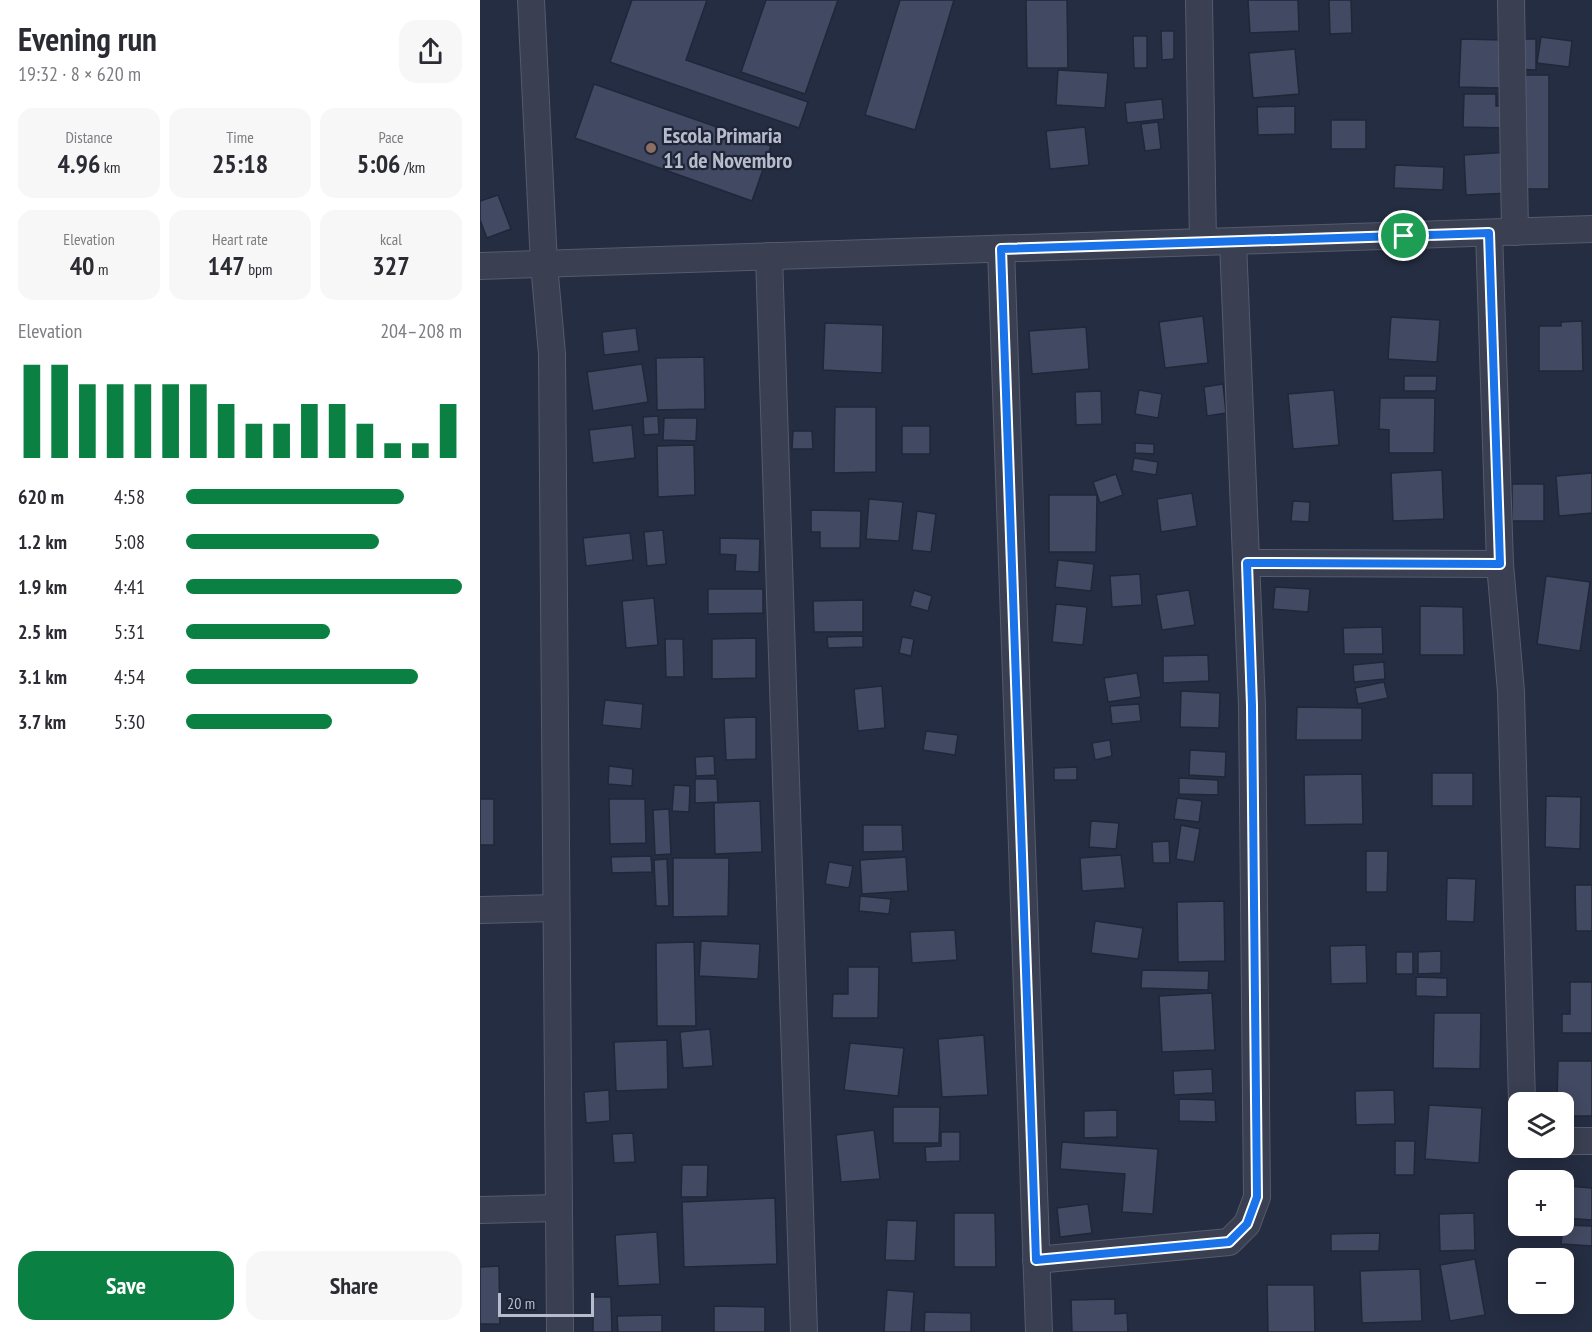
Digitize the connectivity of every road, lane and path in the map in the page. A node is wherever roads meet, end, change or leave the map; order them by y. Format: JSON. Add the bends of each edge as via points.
{"nodes":[{"id":1,"x":531,"y":0,"type":"edge"},
{"id":2,"x":1198,"y":0,"type":"edge"},
{"id":3,"x":1511,"y":0,"type":"edge"},
{"id":4,"x":1592,"y":230,"type":"edge"},
{"id":5,"x":1515,"y":232,"type":"junction"},
{"id":6,"x":1489,"y":233,"type":"junction"},
{"id":7,"x":1203,"y":242,"type":"junction"},
{"id":8,"x":1233,"y":242,"type":"junction"},
{"id":9,"x":1001,"y":249,"type":"junction"},
{"id":10,"x":769,"y":256,"type":"junction"},
{"id":11,"x":544,"y":264,"type":"junction"},
{"id":12,"x":480,"y":266,"type":"edge"},
{"id":13,"x":1247,"y":563,"type":"junction"},
{"id":14,"x":1500,"y":564,"type":"junction"},
{"id":15,"x":555,"y":908,"type":"junction"},
{"id":16,"x":480,"y":910,"type":"edge"},
{"id":17,"x":1522,"y":1092,"type":"edge"},
{"id":18,"x":1592,"y":1140,"type":"edge"},
{"id":19,"x":1574,"y":1141,"type":"edge"},
{"id":20,"x":558,"y":1208,"type":"junction"},
{"id":21,"x":480,"y":1210,"type":"edge"},
{"id":22,"x":1036,"y":1260,"type":"junction"},
{"id":23,"x":560,"y":1332,"type":"edge"},
{"id":24,"x":804,"y":1332,"type":"edge"},
{"id":25,"x":1039,"y":1332,"type":"edge"}],
"edges":[{"from":1,"to":11,"type":"street"},
{"from":2,"to":7,"type":"street"},
{"from":3,"to":5,"type":"street"},
{"from":4,"to":5,"type":"street"},
{"from":5,"to":6,"type":"street"},
{"from":6,"to":8,"type":"street"},
{"from":6,"to":14,"type":"street"},
{"from":7,"to":8,"type":"street"},
{"from":7,"to":9,"type":"street"},
{"from":8,"to":13,"type":"street"},
{"from":9,"to":10,"type":"street"},
{"from":9,"to":22,"type":"street"},
{"from":10,"to":11,"type":"street"},
{"from":10,"to":24,"type":"street"},
{"from":11,"to":12,"type":"street"},
{"from":11,"to":15,"type":"street","via":[[552,354]]},
{"from":13,"to":14,"type":"street"},
{"from":13,"to":22,"type":"street","via":[[1257,1197],[1247,1224],[1229,1242]]},
{"from":14,"to":17,"type":"street","via":[[1511,692]]},
{"from":15,"to":16,"type":"street"},
{"from":15,"to":20,"type":"street"},
{"from":18,"to":19,"type":"street"},
{"from":20,"to":21,"type":"street"},
{"from":20,"to":23,"type":"street"},
{"from":22,"to":25,"type":"street"}]}
